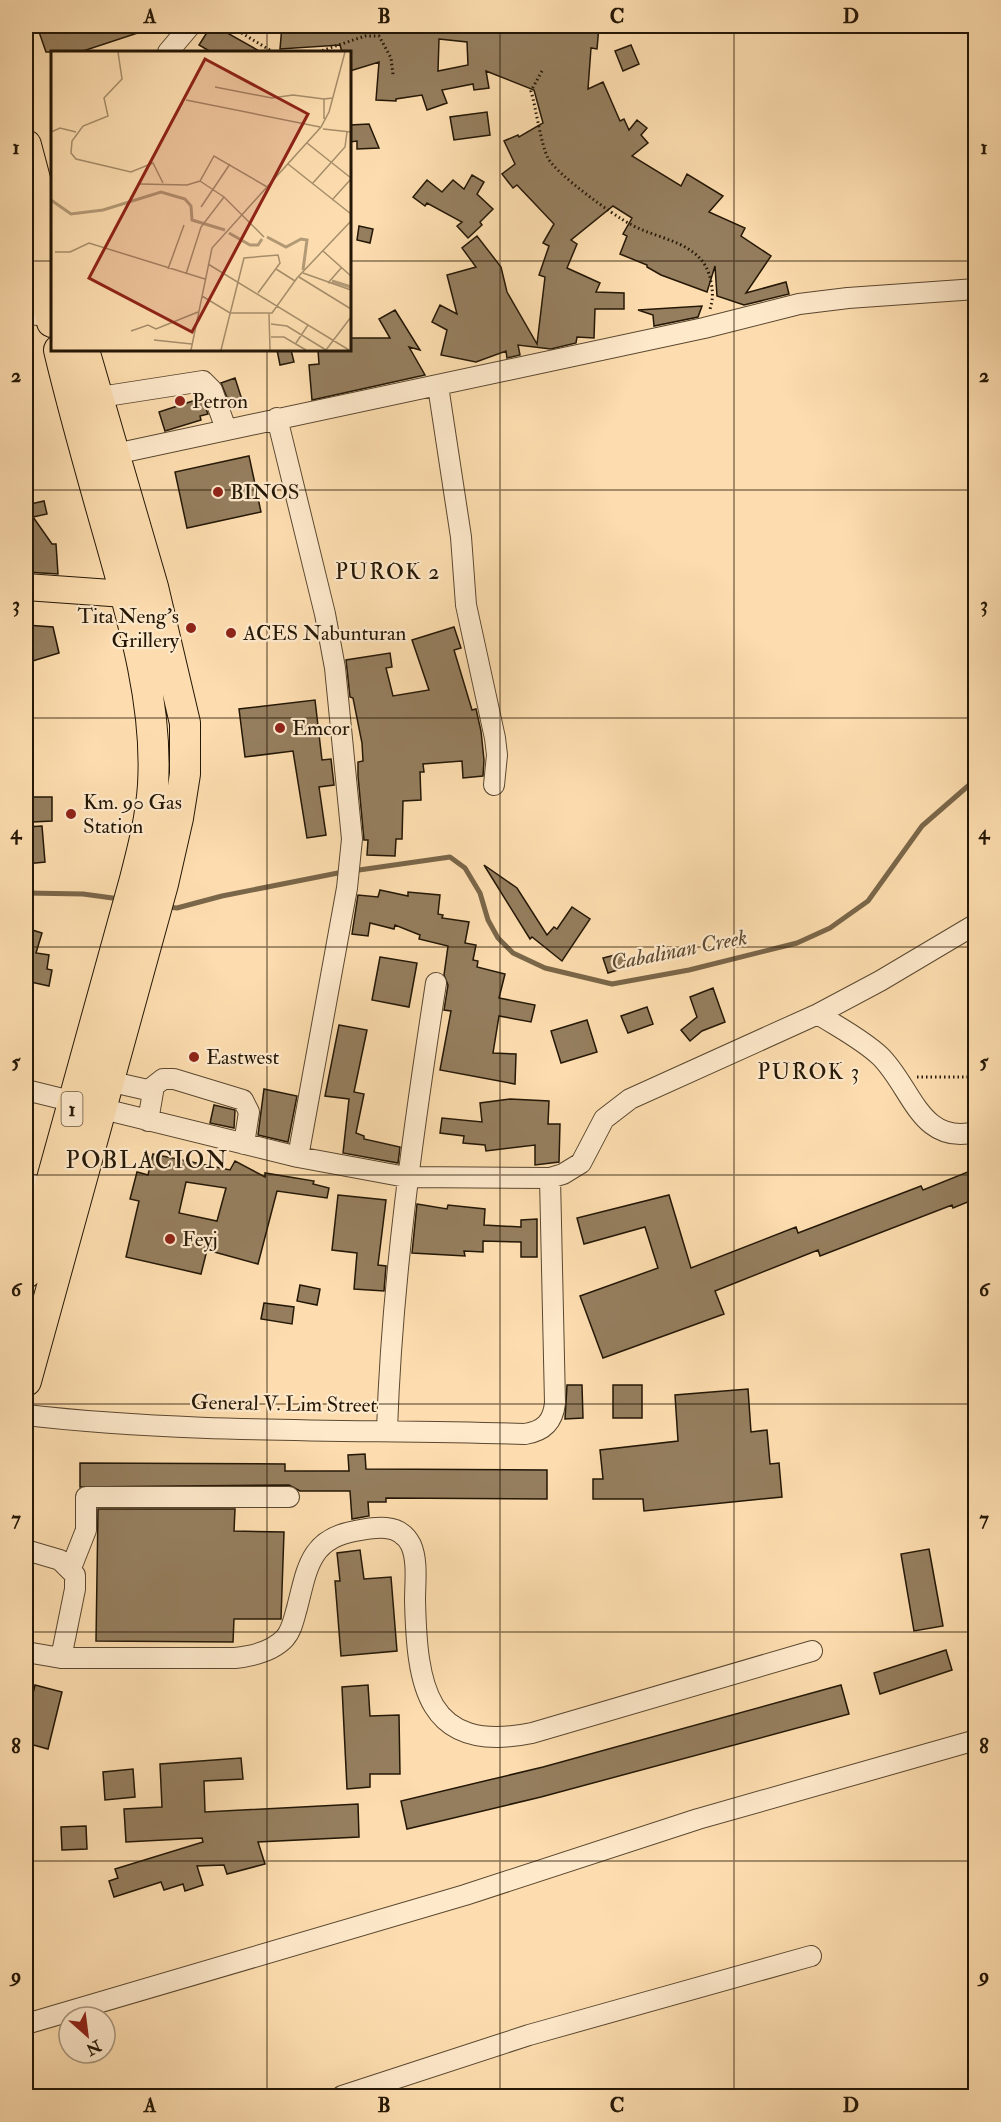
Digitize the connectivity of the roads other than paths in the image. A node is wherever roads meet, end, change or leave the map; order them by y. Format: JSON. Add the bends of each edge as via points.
{"nodes":[{"id":1,"x":190,"y":26,"type":"edge"},
{"id":2,"x":169,"y":51,"type":"edge"},
{"id":3,"x":26,"y":145,"type":"edge"},
{"id":4,"x":44,"y":177,"type":"edge"},
{"id":5,"x":26,"y":218,"type":"edge"},
{"id":6,"x":51,"y":235,"type":"edge"},
{"id":7,"x":975,"y":289,"type":"edge"},
{"id":8,"x":45,"y":317,"type":"edge"},
{"id":9,"x":59,"y":351,"type":"edge"},
{"id":10,"x":84,"y":351,"type":"edge"},
{"id":11,"x":438,"y":386,"type":"junction"},
{"id":12,"x":100,"y":397,"type":"junction"},
{"id":13,"x":277,"y":418,"type":"junction"},
{"id":14,"x":226,"y":429,"type":"junction"},
{"id":15,"x":115,"y":454,"type":"junction"},
{"id":16,"x":26,"y":587,"type":"edge"},
{"id":17,"x":139,"y":590,"type":"junction"},
{"id":18,"x":494,"y":785,"type":"dead end"},
{"id":19,"x":975,"y":924,"type":"edge"},
{"id":20,"x":436,"y":983,"type":"dead end"},
{"id":21,"x":818,"y":1014,"type":"junction"},
{"id":22,"x":94,"y":1077,"type":"junction"},
{"id":23,"x":26,"y":1090,"type":"edge"},
{"id":24,"x":152,"y":1091,"type":"junction"},
{"id":25,"x":87,"y":1107,"type":"junction"},
{"id":26,"x":148,"y":1121,"type":"junction"},
{"id":27,"x":975,"y":1132,"type":"edge"},
{"id":28,"x":244,"y":1144,"type":"junction"},
{"id":29,"x":298,"y":1157,"type":"junction"},
{"id":30,"x":406,"y":1177,"type":"junction"},
{"id":31,"x":550,"y":1178,"type":"junction"},
{"id":32,"x":37,"y":1186,"type":"edge"},
{"id":33,"x":26,"y":1273,"type":"edge"},
{"id":34,"x":26,"y":1381,"type":"edge"},
{"id":35,"x":26,"y":1414,"type":"edge"},
{"id":36,"x":387,"y":1430,"type":"junction"},
{"id":37,"x":289,"y":1497,"type":"dead end"},
{"id":38,"x":26,"y":1550,"type":"edge"},
{"id":39,"x":71,"y":1568,"type":"junction"},
{"id":40,"x":812,"y":1651,"type":"dead end"},
{"id":41,"x":26,"y":1652,"type":"edge"},
{"id":42,"x":61,"y":1658,"type":"junction"},
{"id":43,"x":975,"y":1740,"type":"edge"},
{"id":44,"x":811,"y":1956,"type":"dead end"},
{"id":45,"x":26,"y":2024,"type":"edge"},
{"id":46,"x":342,"y":2097,"type":"edge"}],
"edges":[{"from":1,"to":2,"type":"street"},
{"from":3,"to":4,"type":"highway"},
{"from":4,"to":6,"type":"highway"},
{"from":5,"to":8,"type":"highway"},
{"from":7,"to":11,"type":"street","via":[[799,304]]},
{"from":9,"to":17,"type":"highway","number":"1"},
{"from":10,"to":12,"type":"highway","number":"1"},
{"from":11,"to":13,"type":"street"},
{"from":11,"to":18,"type":"street","via":[[461,537],[466,605],[495,738]]},
{"from":12,"to":14,"type":"street","via":[[203,381],[212,390]]},
{"from":12,"to":15,"type":"highway","number":"1"},
{"from":13,"to":14,"type":"street"},
{"from":13,"to":29,"type":"street","via":[[325,614],[351,814],[347,888]]},
{"from":14,"to":15,"type":"street"},
{"from":15,"to":17,"type":"highway","number":"1"},
{"from":16,"to":17,"type":"main road"},
{"from":17,"to":22,"type":"highway","number":"1","via":[[185,723],[184,774],[178,818],[149,882]]},
{"from":19,"to":21,"type":"street"},
{"from":20,"to":30,"type":"street"},
{"from":21,"to":27,"type":"street","via":[[878,1054],[937,1130],[957,1136]]},
{"from":21,"to":31,"type":"street","via":[[630,1099],[604,1119],[581,1163]]},
{"from":22,"to":24,"type":"street"},
{"from":22,"to":25,"type":"highway","number":"1"},
{"from":23,"to":25,"type":"street"},
{"from":24,"to":26,"type":"street"},
{"from":24,"to":28,"type":"street","via":[[158,1082],[169,1078],[243,1100],[249,1112]]},
{"from":25,"to":26,"type":"street"},
{"from":25,"to":32,"type":"highway","number":"1"},
{"from":25,"to":34,"type":"highway","number":"1"},
{"from":26,"to":28,"type":"street"},
{"from":28,"to":29,"type":"street"},
{"from":29,"to":30,"type":"street"},
{"from":30,"to":31,"type":"street"},
{"from":30,"to":36,"type":"street","via":[[389,1347]]},
{"from":31,"to":36,"type":"street","name":"General V. Lim Street","via":[[554,1414],[542,1429],[525,1434]]},
{"from":32,"to":33,"type":"highway","number":"1"},
{"from":35,"to":36,"type":"street","name":"General V. Lim Street","via":[[140,1425]]},
{"from":37,"to":39,"type":"street","via":[[86,1497],[86,1530]]},
{"from":38,"to":39,"type":"street","via":[[60,1560]]},
{"from":39,"to":42,"type":"street","via":[[76,1582]]},
{"from":40,"to":42,"type":"street","via":[[532,1733],[506,1738],[479,1737],[454,1728],[427,1696],[416,1653],[412,1547],[399,1531],[387,1528],[345,1533],[319,1547],[308,1569],[291,1628],[285,1637],[261,1653],[235,1658]]},
{"from":41,"to":42,"type":"street"},
{"from":43,"to":45,"type":"street","via":[[698,1819],[465,1895]]},
{"from":44,"to":46,"type":"street","via":[[529,2035]]}]}
